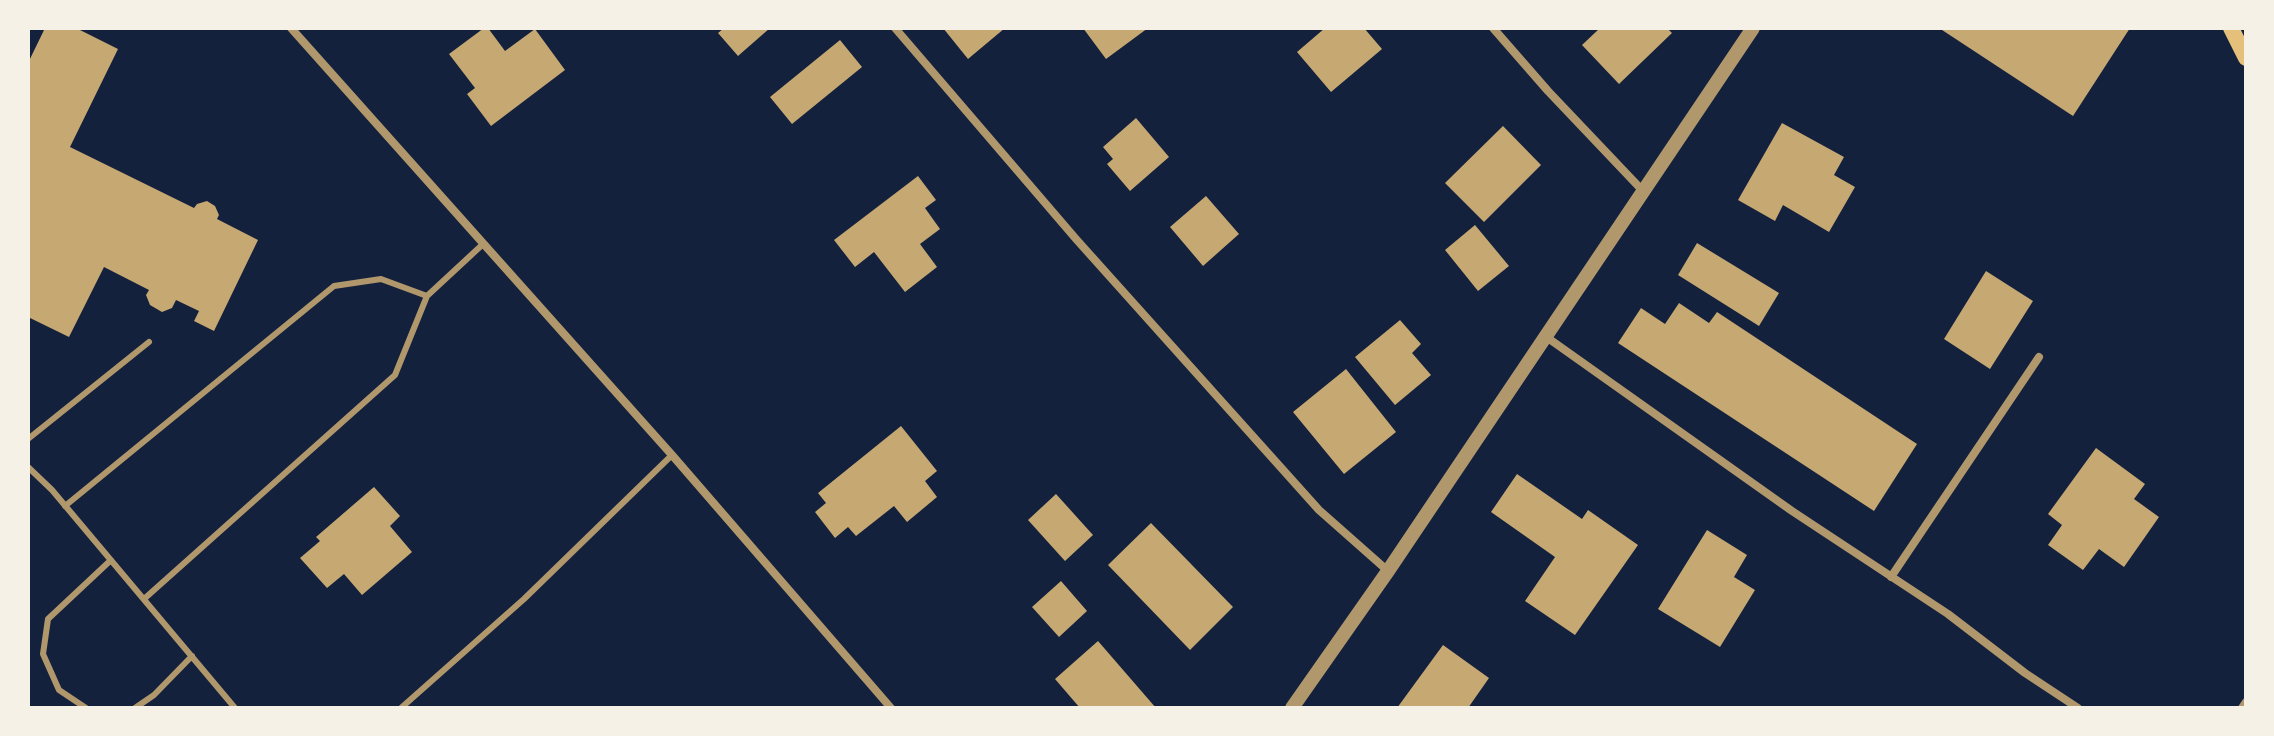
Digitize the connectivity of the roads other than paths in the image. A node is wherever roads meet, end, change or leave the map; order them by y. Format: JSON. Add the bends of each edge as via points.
{"nodes":[{"id":1,"x":291,"y":28,"type":"edge"},
{"id":2,"x":895,"y":28,"type":"edge"},
{"id":3,"x":1493,"y":28,"type":"edge"},
{"id":4,"x":1753,"y":28,"type":"edge"},
{"id":5,"x":2231,"y":28,"type":"edge"},
{"id":6,"x":2246,"y":58,"type":"edge"},
{"id":7,"x":1642,"y":190,"type":"junction"},
{"id":8,"x":482,"y":245,"type":"junction"},
{"id":9,"x":427,"y":296,"type":"junction"},
{"id":10,"x":1544,"y":336,"type":"junction"},
{"id":11,"x":149,"y":342,"type":"dead end"},
{"id":12,"x":2039,"y":357,"type":"dead end"},
{"id":13,"x":28,"y":439,"type":"edge"},
{"id":14,"x":672,"y":455,"type":"junction"},
{"id":15,"x":28,"y":467,"type":"edge"},
{"id":16,"x":65,"y":506,"type":"junction"},
{"id":17,"x":111,"y":560,"type":"junction"},
{"id":18,"x":1388,"y":571,"type":"junction"},
{"id":19,"x":1891,"y":577,"type":"junction"},
{"id":20,"x":144,"y":599,"type":"junction"},
{"id":21,"x":192,"y":656,"type":"junction"},
{"id":22,"x":2246,"y":702,"type":"edge"},
{"id":23,"x":86,"y":708,"type":"edge"},
{"id":24,"x":135,"y":708,"type":"edge"},
{"id":25,"x":235,"y":708,"type":"edge"},
{"id":26,"x":401,"y":708,"type":"edge"},
{"id":27,"x":891,"y":708,"type":"edge"},
{"id":28,"x":1292,"y":708,"type":"edge"},
{"id":29,"x":2078,"y":708,"type":"edge"},
{"id":30,"x":2242,"y":708,"type":"edge"}],
"edges":[{"from":1,"to":8,"type":"street"},
{"from":2,"to":18,"type":"street","via":[[1319,510]]},
{"from":3,"to":7,"type":"street"},
{"from":4,"to":7,"type":"street"},
{"from":5,"to":6,"type":"main road"},
{"from":7,"to":10,"type":"street"},
{"from":8,"to":9,"type":"lane"},
{"from":8,"to":14,"type":"street"},
{"from":9,"to":16,"type":"lane","via":[[381,279],[334,286]]},
{"from":9,"to":20,"type":"lane","via":[[395,375]]},
{"from":10,"to":18,"type":"street"},
{"from":10,"to":19,"type":"street"},
{"from":11,"to":13,"type":"lane"},
{"from":12,"to":19,"type":"street"},
{"from":14,"to":26,"type":"lane","via":[[524,599]]},
{"from":14,"to":27,"type":"street"},
{"from":15,"to":16,"type":"lane"},
{"from":16,"to":17,"type":"lane"},
{"from":17,"to":20,"type":"lane"},
{"from":17,"to":23,"type":"lane","via":[[48,619],[43,654],[48,666],[59,690]]},
{"from":18,"to":28,"type":"street"},
{"from":19,"to":29,"type":"street"},
{"from":20,"to":21,"type":"lane"},
{"from":21,"to":24,"type":"lane"},
{"from":21,"to":25,"type":"lane"},
{"from":22,"to":30,"type":"street"}]}
